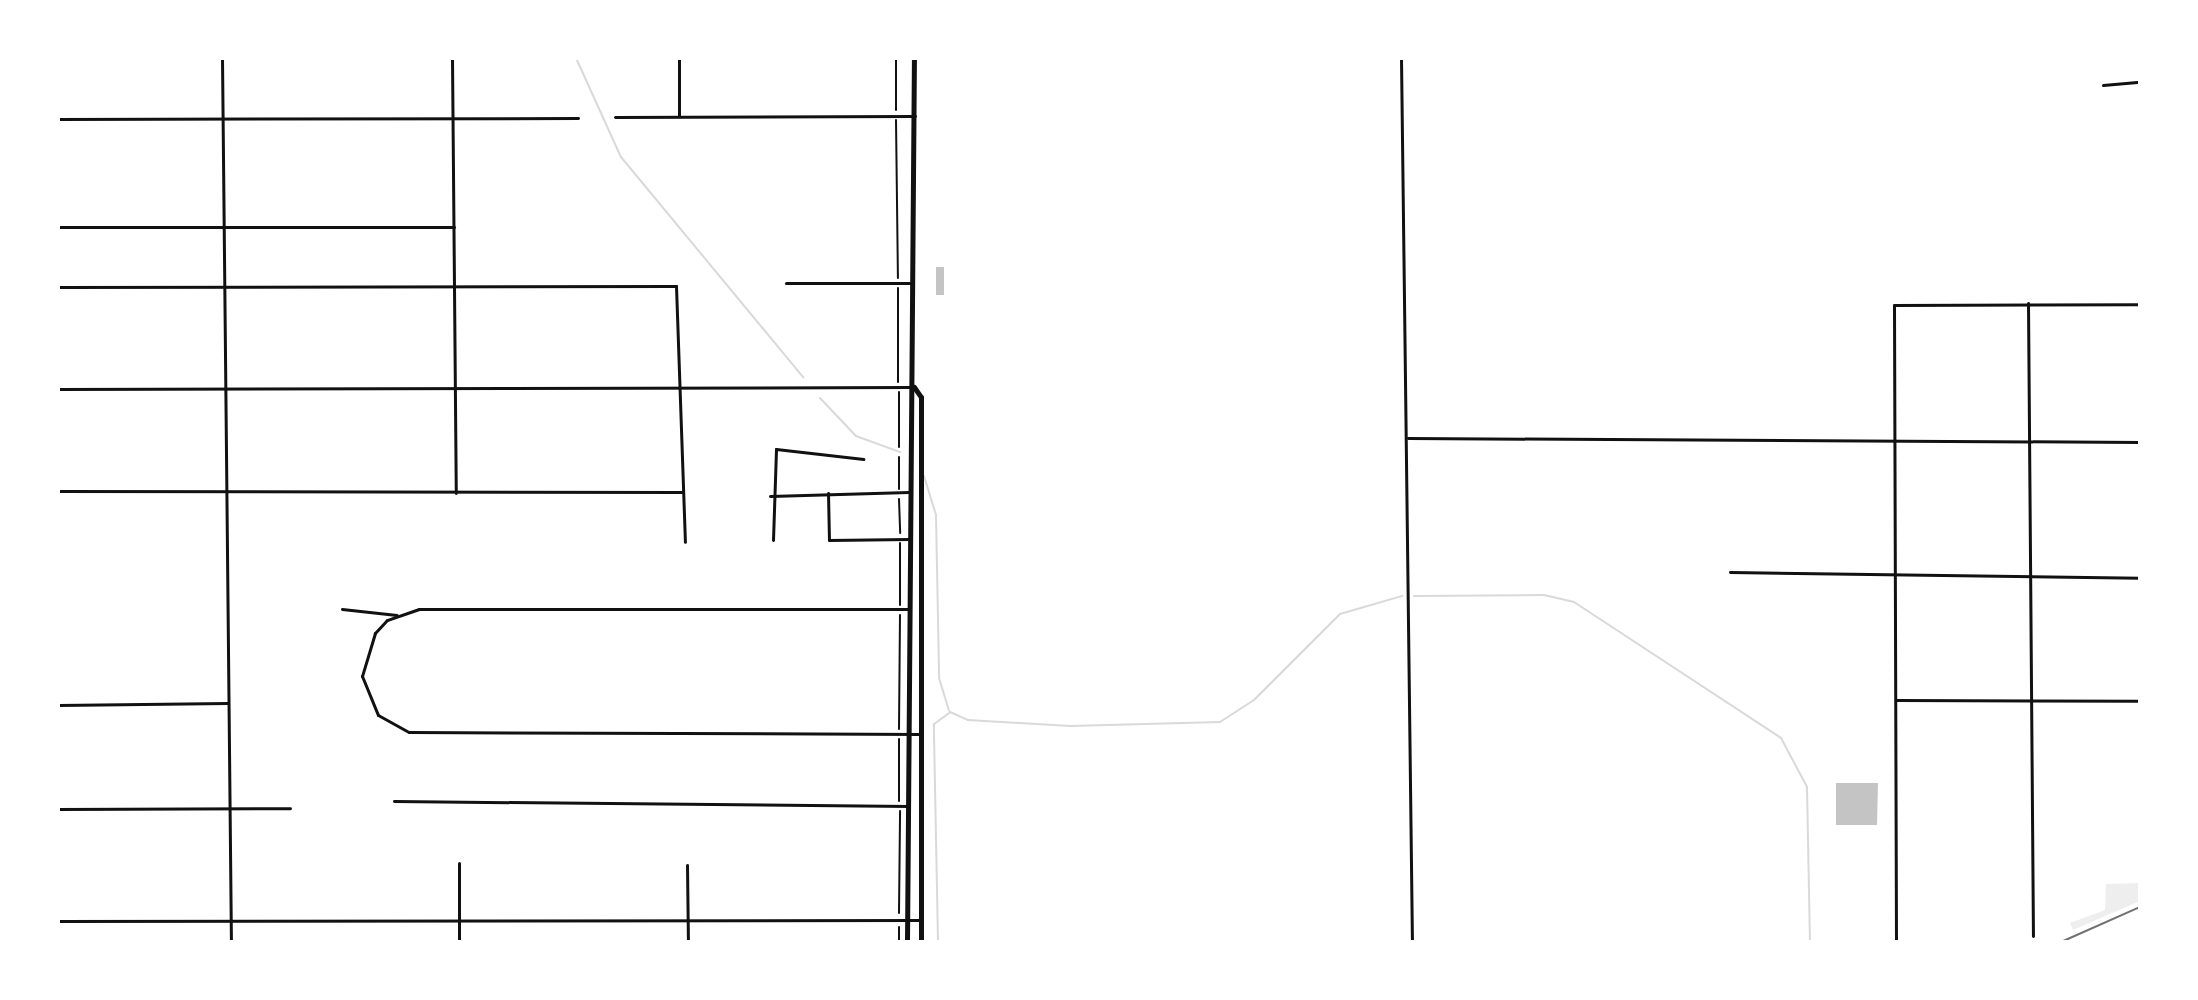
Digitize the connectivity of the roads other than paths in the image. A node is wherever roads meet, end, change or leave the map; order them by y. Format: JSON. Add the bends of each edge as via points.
{"nodes":[{"id":1,"x":222,"y":58,"type":"edge"},
{"id":2,"x":452,"y":58,"type":"edge"},
{"id":3,"x":679,"y":58,"type":"edge"},
{"id":4,"x":914,"y":58,"type":"edge"},
{"id":5,"x":1401,"y":58,"type":"edge"},
{"id":6,"x":2140,"y":82,"type":"edge"},
{"id":7,"x":2103,"y":85,"type":"dead end"},
{"id":8,"x":679,"y":116,"type":"junction"},
{"id":9,"x":915,"y":116,"type":"junction"},
{"id":10,"x":615,"y":117,"type":"dead end"},
{"id":11,"x":222,"y":118,"type":"junction"},
{"id":12,"x":578,"y":118,"type":"dead end"},
{"id":13,"x":58,"y":119,"type":"edge"},
{"id":14,"x":453,"y":119,"type":"junction"},
{"id":15,"x":58,"y":227,"type":"edge"},
{"id":16,"x":454,"y":227,"type":"junction"},
{"id":17,"x":224,"y":228,"type":"junction"},
{"id":18,"x":786,"y":283,"type":"dead end"},
{"id":19,"x":914,"y":283,"type":"junction"},
{"id":20,"x":454,"y":285,"type":"junction"},
{"id":21,"x":225,"y":286,"type":"junction"},
{"id":22,"x":58,"y":287,"type":"edge"},
{"id":23,"x":2028,"y":303,"type":"junction"},
{"id":24,"x":2140,"y":304,"type":"edge"},
{"id":25,"x":914,"y":387,"type":"junction"},
{"id":26,"x":224,"y":388,"type":"junction"},
{"id":27,"x":58,"y":389,"type":"edge"},
{"id":28,"x":455,"y":389,"type":"junction"},
{"id":29,"x":682,"y":389,"type":"junction"},
{"id":30,"x":1406,"y":438,"type":"junction"},
{"id":31,"x":1893,"y":439,"type":"junction"},
{"id":32,"x":2032,"y":439,"type":"junction"},
{"id":33,"x":2140,"y":442,"type":"edge"},
{"id":34,"x":863,"y":459,"type":"dead end"},
{"id":35,"x":58,"y":491,"type":"edge"},
{"id":36,"x":683,"y":492,"type":"junction"},
{"id":37,"x":909,"y":492,"type":"junction"},
{"id":38,"x":227,"y":493,"type":"junction"},
{"id":39,"x":456,"y":493,"type":"junction"},
{"id":40,"x":828,"y":493,"type":"junction"},
{"id":41,"x":770,"y":496,"type":"junction"},
{"id":42,"x":909,"y":539,"type":"junction"},
{"id":43,"x":773,"y":540,"type":"dead end"},
{"id":44,"x":685,"y":542,"type":"dead end"},
{"id":45,"x":1730,"y":572,"type":"dead end"},
{"id":46,"x":1894,"y":576,"type":"junction"},
{"id":47,"x":2032,"y":576,"type":"junction"},
{"id":48,"x":2140,"y":578,"type":"edge"},
{"id":49,"x":342,"y":609,"type":"dead end"},
{"id":50,"x":909,"y":609,"type":"junction"},
{"id":51,"x":397,"y":615,"type":"junction"},
{"id":52,"x":1896,"y":700,"type":"junction"},
{"id":53,"x":2032,"y":700,"type":"junction"},
{"id":54,"x":2140,"y":701,"type":"edge"},
{"id":55,"x":228,"y":703,"type":"junction"},
{"id":56,"x":58,"y":705,"type":"edge"},
{"id":57,"x":909,"y":733,"type":"junction"},
{"id":58,"x":921,"y":734,"type":"junction"},
{"id":59,"x":394,"y":801,"type":"dead end"},
{"id":60,"x":909,"y":806,"type":"junction"},
{"id":61,"x":290,"y":808,"type":"dead end"},
{"id":62,"x":58,"y":809,"type":"edge"},
{"id":63,"x":229,"y":809,"type":"junction"},
{"id":64,"x":459,"y":863,"type":"dead end"},
{"id":65,"x":687,"y":865,"type":"dead end"},
{"id":66,"x":688,"y":918,"type":"junction"},
{"id":67,"x":458,"y":919,"type":"junction"},
{"id":68,"x":231,"y":920,"type":"junction"},
{"id":69,"x":907,"y":920,"type":"junction"},
{"id":70,"x":921,"y":920,"type":"junction"},
{"id":71,"x":58,"y":921,"type":"edge"},
{"id":72,"x":2033,"y":936,"type":"dead end"},
{"id":73,"x":231,"y":942,"type":"edge"},
{"id":74,"x":459,"y":942,"type":"edge"},
{"id":75,"x":688,"y":942,"type":"edge"},
{"id":76,"x":907,"y":942,"type":"edge"},
{"id":77,"x":921,"y":942,"type":"edge"},
{"id":78,"x":1412,"y":942,"type":"edge"},
{"id":79,"x":1896,"y":942,"type":"edge"}],
"edges":[{"from":1,"to":11,"type":"street"},
{"from":2,"to":14,"type":"street"},
{"from":3,"to":8,"type":"street"},
{"from":4,"to":9,"type":"main road"},
{"from":5,"to":30,"type":"street"},
{"from":6,"to":7,"type":"street"},
{"from":8,"to":9,"type":"street"},
{"from":8,"to":10,"type":"street"},
{"from":9,"to":19,"type":"main road"},
{"from":11,"to":13,"type":"street"},
{"from":11,"to":14,"type":"street"},
{"from":11,"to":17,"type":"street"},
{"from":12,"to":14,"type":"street"},
{"from":14,"to":16,"type":"street"},
{"from":15,"to":17,"type":"street"},
{"from":16,"to":17,"type":"street"},
{"from":16,"to":20,"type":"street"},
{"from":17,"to":21,"type":"street"},
{"from":18,"to":19,"type":"street"},
{"from":19,"to":25,"type":"main road"},
{"from":20,"to":21,"type":"street"},
{"from":20,"to":28,"type":"street"},
{"from":20,"to":29,"type":"street","via":[[667,283],[681,295]]},
{"from":21,"to":22,"type":"street"},
{"from":21,"to":26,"type":"street"},
{"from":23,"to":24,"type":"street"},
{"from":23,"to":31,"type":"street","via":[[1894,305]]},
{"from":23,"to":32,"type":"street"},
{"from":25,"to":29,"type":"street"},
{"from":25,"to":37,"type":"main road","via":[[907,398]]},
{"from":25,"to":58,"type":"main road","via":[[921,397]]},
{"from":26,"to":27,"type":"street"},
{"from":26,"to":28,"type":"street"},
{"from":26,"to":38,"type":"street"},
{"from":28,"to":29,"type":"street"},
{"from":28,"to":39,"type":"street"},
{"from":29,"to":36,"type":"street"},
{"from":30,"to":31,"type":"street"},
{"from":30,"to":78,"type":"street"},
{"from":31,"to":32,"type":"street"},
{"from":31,"to":46,"type":"street"},
{"from":32,"to":33,"type":"street"},
{"from":32,"to":47,"type":"street"},
{"from":34,"to":41,"type":"street","via":[[820,459],[781,447],[771,457]]},
{"from":35,"to":38,"type":"street"},
{"from":36,"to":39,"type":"street"},
{"from":36,"to":44,"type":"street"},
{"from":37,"to":40,"type":"street"},
{"from":37,"to":42,"type":"main road"},
{"from":38,"to":39,"type":"street"},
{"from":38,"to":55,"type":"street"},
{"from":40,"to":41,"type":"street"},
{"from":40,"to":42,"type":"street","via":[[829,540]]},
{"from":41,"to":43,"type":"street"},
{"from":42,"to":50,"type":"main road"},
{"from":45,"to":46,"type":"street"},
{"from":46,"to":47,"type":"street"},
{"from":46,"to":52,"type":"street"},
{"from":47,"to":48,"type":"street"},
{"from":47,"to":53,"type":"street"},
{"from":49,"to":51,"type":"street"},
{"from":50,"to":51,"type":"street"},
{"from":50,"to":57,"type":"main road"},
{"from":51,"to":57,"type":"street","via":[[375,633],[362,676],[378,715],[409,732]]},
{"from":52,"to":53,"type":"street"},
{"from":52,"to":79,"type":"street"},
{"from":53,"to":54,"type":"street"},
{"from":53,"to":72,"type":"street"},
{"from":55,"to":56,"type":"street"},
{"from":55,"to":63,"type":"street"},
{"from":57,"to":58,"type":"street"},
{"from":57,"to":60,"type":"main road"},
{"from":58,"to":70,"type":"main road"},
{"from":59,"to":60,"type":"street"},
{"from":60,"to":69,"type":"main road"},
{"from":61,"to":63,"type":"street"},
{"from":62,"to":63,"type":"street"},
{"from":63,"to":68,"type":"street"},
{"from":64,"to":67,"type":"street"},
{"from":65,"to":66,"type":"street"},
{"from":66,"to":67,"type":"street"},
{"from":66,"to":69,"type":"street"},
{"from":66,"to":75,"type":"street"},
{"from":67,"to":68,"type":"street"},
{"from":67,"to":74,"type":"street"},
{"from":68,"to":71,"type":"street"},
{"from":68,"to":73,"type":"street"},
{"from":69,"to":70,"type":"street"},
{"from":69,"to":76,"type":"main road"},
{"from":70,"to":77,"type":"main road"}]}
